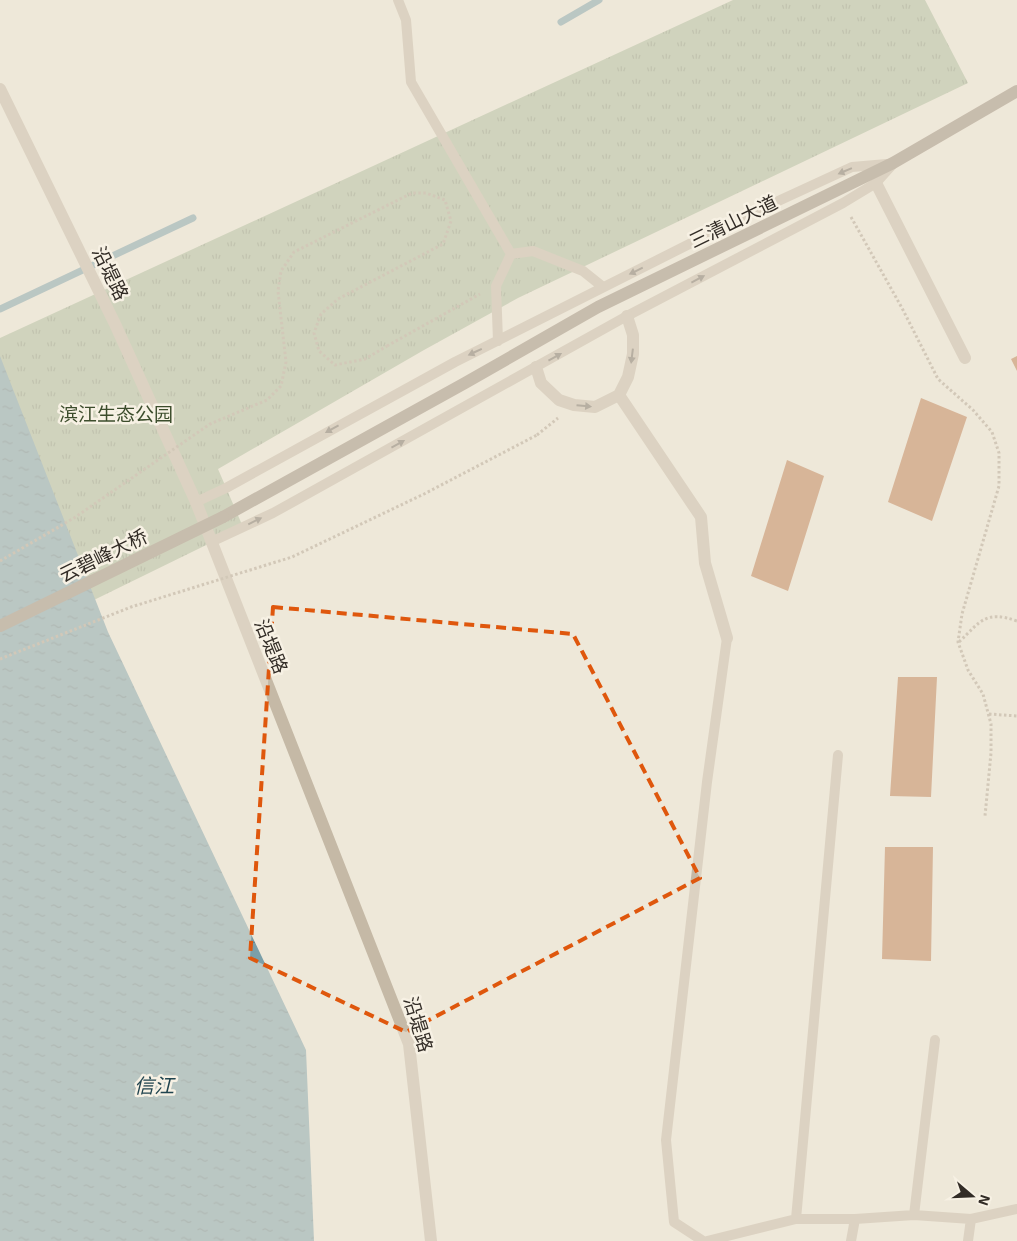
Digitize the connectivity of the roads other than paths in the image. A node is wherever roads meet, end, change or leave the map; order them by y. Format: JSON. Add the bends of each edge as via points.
{"nodes":[{"id":1,"x":398,"y":0,"type":"edge"},
{"id":2,"x":0,"y":89,"type":"edge"},
{"id":3,"x":1017,"y":91,"type":"edge"},
{"id":4,"x":893,"y":163,"type":"junction"},
{"id":5,"x":876,"y":183,"type":"junction"},
{"id":6,"x":511,"y":254,"type":"junction"},
{"id":7,"x":603,"y":287,"type":"junction"},
{"id":8,"x":627,"y":316,"type":"junction"},
{"id":9,"x":498,"y":341,"type":"junction"},
{"id":10,"x":965,"y":358,"type":"dead end"},
{"id":11,"x":536,"y":367,"type":"junction"},
{"id":12,"x":619,"y":395,"type":"junction"},
{"id":13,"x":196,"y":502,"type":"junction"},
{"id":14,"x":223,"y":517,"type":"joint"},
{"id":15,"x":211,"y":542,"type":"junction"},
{"id":16,"x":0,"y":626,"type":"edge"},
{"id":17,"x":727,"y":638,"type":"joint"},
{"id":18,"x":838,"y":755,"type":"dead end"},
{"id":19,"x":935,"y":1040,"type":"dead end"},
{"id":20,"x":1017,"y":1209,"type":"edge"},
{"id":21,"x":914,"y":1215,"type":"junction"},
{"id":22,"x":796,"y":1219,"type":"junction"},
{"id":23,"x":855,"y":1219,"type":"junction"},
{"id":24,"x":971,"y":1219,"type":"junction"},
{"id":25,"x":431,"y":1241,"type":"edge"},
{"id":26,"x":705,"y":1241,"type":"edge"},
{"id":27,"x":852,"y":1241,"type":"edge"},
{"id":28,"x":968,"y":1241,"type":"edge"}],
"edges":[{"from":1,"to":6,"type":"lane","via":[[406,20],[412,82]]},
{"from":2,"to":13,"type":"street","name":"沿堤路","via":[[115,324]]},
{"from":3,"to":4,"type":"main road","name":"三清山大道"},
{"from":4,"to":5,"type":"lane"},
{"from":4,"to":7,"type":"lane","one_way":true,"via":[[852,167]]},
{"from":4,"to":14,"type":"main road","name":"三清山大道","via":[[598,307]]},
{"from":8,"to":5,"type":"lane","one_way":true},
{"from":5,"to":10,"type":"street"},
{"from":6,"to":7,"type":"lane","via":[[533,251],[583,271]]},
{"from":6,"to":9,"type":"lane","via":[[496,286]]},
{"from":7,"to":9,"type":"lane"},
{"from":11,"to":8,"type":"lane","one_way":true},
{"from":8,"to":12,"type":"street","one_way":true,"via":[[633,335],[633,354],[628,377]]},
{"from":9,"to":13,"type":"lane","one_way":true},
{"from":11,"to":12,"type":"street","one_way":true,"via":[[542,383],[559,400],[595,407]]},
{"from":15,"to":11,"type":"lane","one_way":true,"via":[[282,508]]},
{"from":12,"to":17,"type":"street","via":[[701,517],[705,563]]},
{"from":13,"to":15,"type":"street","name":"沿堤路"},
{"from":14,"to":16,"type":"main road","name":"云碧峰大桥","bridge":true},
{"from":15,"to":25,"type":"street","name":"沿堤路","via":[[410,1044]]},
{"from":17,"to":26,"type":"lane","via":[[666,1140],[674,1222]]},
{"from":18,"to":22,"type":"lane"},
{"from":19,"to":21,"type":"lane"},
{"from":20,"to":24,"type":"lane"},
{"from":21,"to":23,"type":"lane"},
{"from":21,"to":24,"type":"lane"},
{"from":22,"to":23,"type":"lane"},
{"from":22,"to":26,"type":"lane"},
{"from":23,"to":27,"type":"lane"},
{"from":24,"to":28,"type":"lane"}]}
